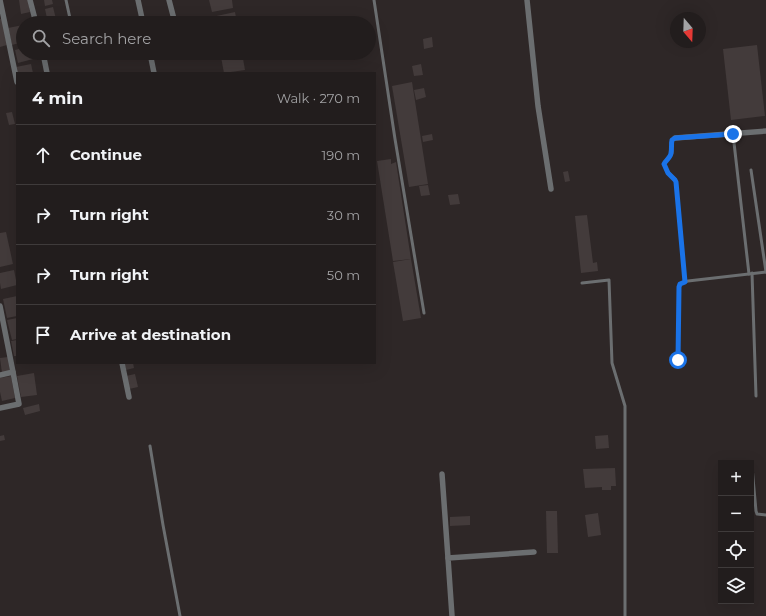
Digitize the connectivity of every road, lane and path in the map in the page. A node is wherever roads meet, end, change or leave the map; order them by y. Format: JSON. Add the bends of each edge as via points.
{"nodes":[{"id":1,"x":30,"y":0,"type":"edge"},
{"id":2,"x":66,"y":0,"type":"edge"},
{"id":3,"x":138,"y":0,"type":"edge"},
{"id":4,"x":169,"y":0,"type":"edge"},
{"id":5,"x":374,"y":0,"type":"edge"},
{"id":6,"x":527,"y":0,"type":"edge"},
{"id":7,"x":0,"y":1,"type":"edge"},
{"id":8,"x":34,"y":16,"type":"edge"},
{"id":9,"x":69,"y":16,"type":"edge"},
{"id":10,"x":141,"y":16,"type":"edge"},
{"id":11,"x":173,"y":16,"type":"edge"},
{"id":12,"x":44,"y":60,"type":"edge"},
{"id":13,"x":151,"y":60,"type":"edge"},
{"id":14,"x":47,"y":72,"type":"edge"},
{"id":15,"x":154,"y":72,"type":"edge"},
{"id":16,"x":16,"y":77,"type":"edge"},
{"id":17,"x":766,"y":131,"type":"edge"},
{"id":18,"x":733,"y":134,"type":"junction"},
{"id":19,"x":675,"y":138,"type":"joint"},
{"id":20,"x":751,"y":170,"type":"dead end"},
{"id":21,"x":551,"y":190,"type":"dead end"},
{"id":22,"x":766,"y":272,"type":"edge"},
{"id":23,"x":751,"y":274,"type":"junction"},
{"id":24,"x":685,"y":282,"type":"junction"},
{"id":25,"x":582,"y":283,"type":"dead end"},
{"id":26,"x":0,"y":307,"type":"edge"},
{"id":27,"x":424,"y":313,"type":"dead end"},
{"id":28,"x":7,"y":339,"type":"junction"},
{"id":29,"x":0,"y":341,"type":"edge"},
{"id":30,"x":678,"y":360,"type":"dead end"},
{"id":31,"x":122,"y":364,"type":"edge"},
{"id":32,"x":13,"y":372,"type":"junction"},
{"id":33,"x":0,"y":375,"type":"edge"},
{"id":34,"x":756,"y":396,"type":"dead end"},
{"id":35,"x":129,"y":397,"type":"dead end"},
{"id":36,"x":0,"y":408,"type":"edge"},
{"id":37,"x":150,"y":446,"type":"dead end"},
{"id":38,"x":442,"y":474,"type":"dead end"},
{"id":39,"x":754,"y":489,"type":"edge"},
{"id":40,"x":766,"y":515,"type":"edge"},
{"id":41,"x":534,"y":552,"type":"dead end"},
{"id":42,"x":448,"y":558,"type":"junction"},
{"id":43,"x":180,"y":616,"type":"edge"},
{"id":44,"x":452,"y":616,"type":"edge"},
{"id":45,"x":625,"y":616,"type":"edge"}],
"edges":[{"from":1,"to":8,"type":"street"},
{"from":2,"to":9,"type":"lane"},
{"from":3,"to":10,"type":"street"},
{"from":4,"to":11,"type":"street"},
{"from":5,"to":27,"type":"lane"},
{"from":6,"to":21,"type":"street","via":[[538,106]]},
{"from":7,"to":16,"type":"street"},
{"from":12,"to":14,"type":"street"},
{"from":13,"to":15,"type":"street"},
{"from":17,"to":18,"type":"street"},
{"from":18,"to":19,"type":"street"},
{"from":18,"to":23,"type":"lane"},
{"from":19,"to":24,"type":"lane","via":[[671,143],[672,152],[664,164],[676,182]]},
{"from":20,"to":22,"type":"lane"},
{"from":22,"to":23,"type":"lane"},
{"from":23,"to":24,"type":"lane"},
{"from":23,"to":34,"type":"lane"},
{"from":24,"to":30,"type":"lane","via":[[679,287]]},
{"from":25,"to":45,"type":"lane","via":[[609,280],[612,363],[625,406]]},
{"from":26,"to":28,"type":"street"},
{"from":28,"to":29,"type":"street"},
{"from":28,"to":32,"type":"street"},
{"from":31,"to":35,"type":"street"},
{"from":32,"to":33,"type":"street"},
{"from":32,"to":36,"type":"street","via":[[18,404]]},
{"from":37,"to":43,"type":"lane"},
{"from":38,"to":42,"type":"street"},
{"from":39,"to":40,"type":"lane","via":[[757,514]]},
{"from":41,"to":42,"type":"street"},
{"from":42,"to":44,"type":"street"}]}
